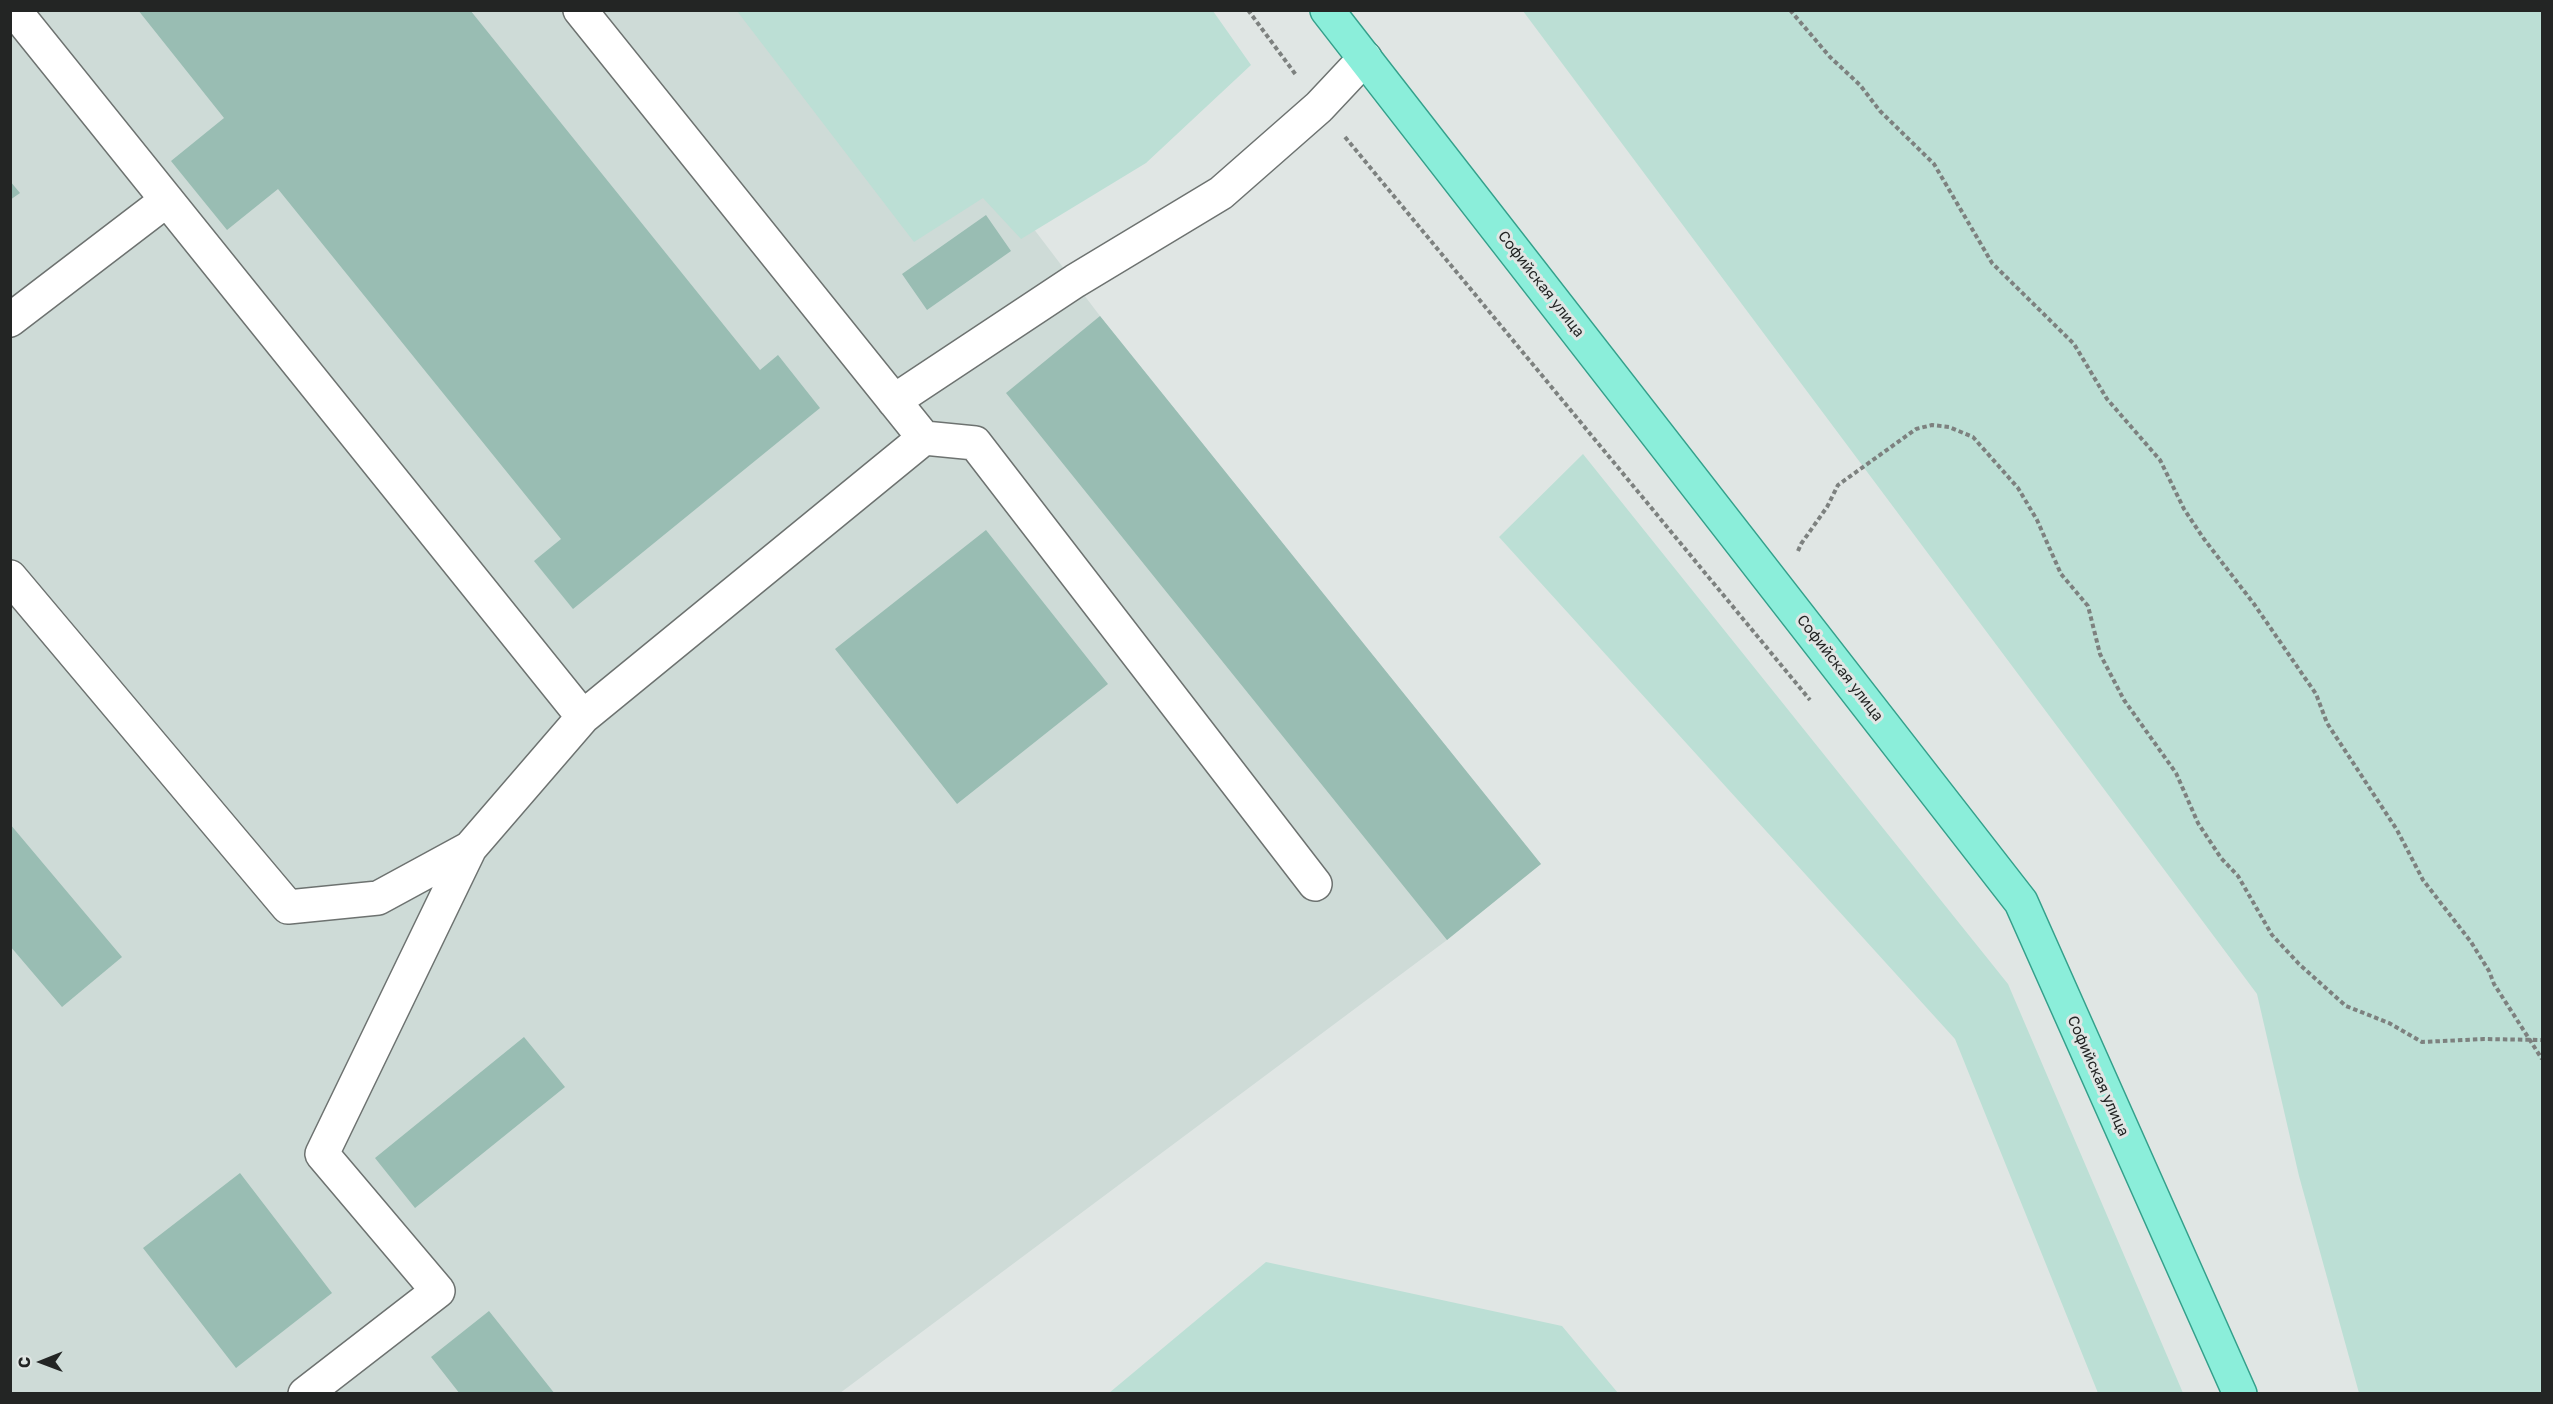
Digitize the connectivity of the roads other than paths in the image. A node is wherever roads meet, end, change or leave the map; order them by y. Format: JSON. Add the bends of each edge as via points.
{"nodes":[{"id":1,"x":14,"y":10,"type":"edge"},
{"id":2,"x":580,"y":10,"type":"edge"},
{"id":3,"x":1327,"y":10,"type":"edge"},
{"id":4,"x":1365,"y":58,"type":"junction"},
{"id":5,"x":167,"y":200,"type":"junction"},
{"id":6,"x":10,"y":320,"type":"edge"},
{"id":7,"x":894,"y":401,"type":"junction"},
{"id":8,"x":924,"y":438,"type":"junction"},
{"id":9,"x":10,"y":577,"type":"edge"},
{"id":10,"x":583,"y":717,"type":"junction"},
{"id":11,"x":470,"y":848,"type":"junction"},
{"id":12,"x":1316,"y":884,"type":"dead end"},
{"id":13,"x":305,"y":1394,"type":"edge"},
{"id":14,"x":2240,"y":1394,"type":"edge"}],
"edges":[{"from":1,"to":5,"type":"lane"},
{"from":2,"to":7,"type":"lane"},
{"from":3,"to":4,"type":"main road","name":"Софийская улица"},
{"from":4,"to":7,"type":"lane","via":[[1319,107],[1221,193],[1075,281]]},
{"from":4,"to":14,"type":"main road","name":"Софийская улица","via":[[2021,902]]},
{"from":5,"to":6,"type":"lane"},
{"from":5,"to":10,"type":"lane"},
{"from":7,"to":8,"type":"lane"},
{"from":8,"to":10,"type":"lane"},
{"from":8,"to":12,"type":"lane","via":[[975,443]]},
{"from":9,"to":11,"type":"lane","via":[[288,907],[378,898]]},
{"from":10,"to":11,"type":"lane"},
{"from":11,"to":13,"type":"lane","via":[[322,1154],[438,1291]]}]}
